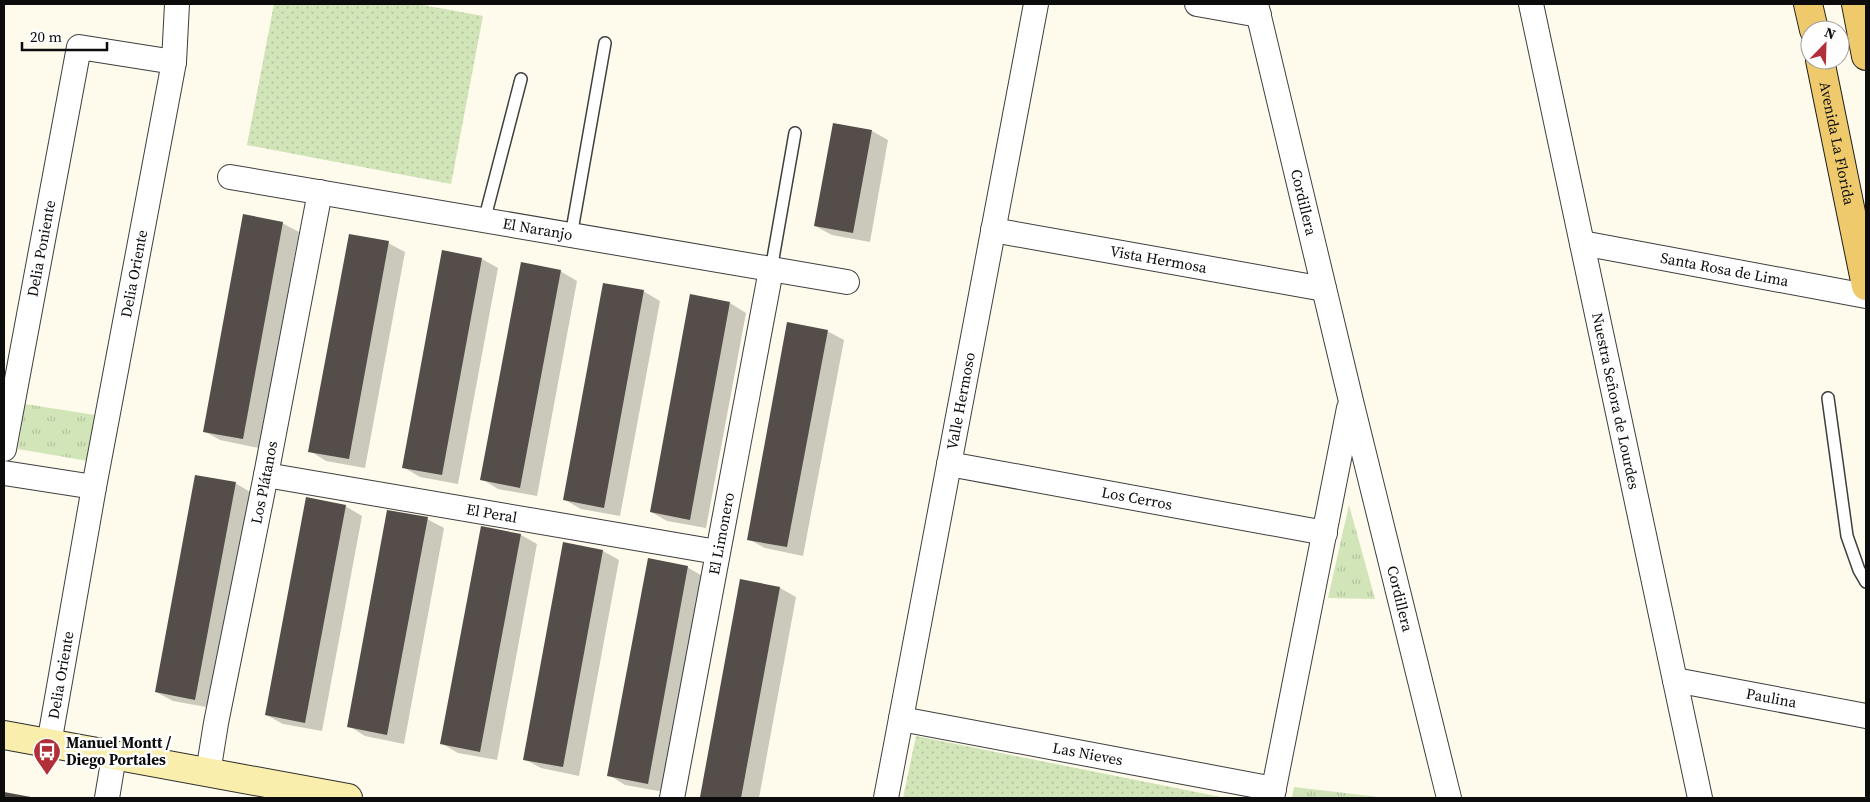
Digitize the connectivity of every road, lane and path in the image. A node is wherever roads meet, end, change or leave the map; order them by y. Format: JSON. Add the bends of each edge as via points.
{"nodes":[{"id":1,"x":177,"y":4,"type":"edge"},
{"id":2,"x":1036,"y":4,"type":"edge"},
{"id":3,"x":1197,"y":4,"type":"edge"},
{"id":4,"x":1531,"y":4,"type":"edge"},
{"id":5,"x":1808,"y":4,"type":"edge"},
{"id":6,"x":1258,"y":10,"type":"edge"},
{"id":7,"x":1812,"y":20,"type":"edge"},
{"id":8,"x":1861,"y":21,"type":"edge"},
{"id":9,"x":605,"y":43,"type":"dead end"},
{"id":10,"x":1866,"y":56,"type":"edge"},
{"id":11,"x":174,"y":62,"type":"junction"},
{"id":12,"x":1822,"y":70,"type":"edge"},
{"id":13,"x":521,"y":79,"type":"dead end"},
{"id":14,"x":795,"y":133,"type":"dead end"},
{"id":15,"x":230,"y":177,"type":"dead end"},
{"id":16,"x":320,"y":192,"type":"junction"},
{"id":17,"x":484,"y":221,"type":"junction"},
{"id":18,"x":993,"y":230,"type":"junction"},
{"id":19,"x":571,"y":236,"type":"junction"},
{"id":20,"x":1582,"y":243,"type":"junction"},
{"id":21,"x":772,"y":270,"type":"junction"},
{"id":22,"x":847,"y":282,"type":"dead end"},
{"id":23,"x":1866,"y":286,"type":"edge"},
{"id":24,"x":1324,"y":289,"type":"junction"},
{"id":25,"x":1866,"y":296,"type":"edge"},
{"id":26,"x":1828,"y":398,"type":"dead end"},
{"id":27,"x":1351,"y":401,"type":"junction"},
{"id":28,"x":4,"y":449,"type":"edge"},
{"id":29,"x":949,"y":464,"type":"junction"},
{"id":30,"x":4,"y":473,"type":"edge"},
{"id":31,"x":266,"y":475,"type":"junction"},
{"id":32,"x":94,"y":487,"type":"junction"},
{"id":33,"x":1325,"y":533,"type":"junction"},
{"id":34,"x":717,"y":552,"type":"junction"},
{"id":35,"x":1866,"y":582,"type":"edge"},
{"id":36,"x":1675,"y":680,"type":"junction"},
{"id":37,"x":1866,"y":716,"type":"edge"},
{"id":38,"x":901,"y":719,"type":"junction"},
{"id":39,"x":4,"y":735,"type":"edge"},
{"id":40,"x":49,"y":744,"type":"junction"},
{"id":41,"x":114,"y":756,"type":"junction"},
{"id":42,"x":208,"y":773,"type":"junction"},
{"id":43,"x":1273,"y":794,"type":"edge"},
{"id":44,"x":106,"y":798,"type":"edge"},
{"id":45,"x":348,"y":798,"type":"edge"},
{"id":46,"x":672,"y":798,"type":"edge"},
{"id":47,"x":886,"y":798,"type":"edge"},
{"id":48,"x":1449,"y":798,"type":"edge"},
{"id":49,"x":1700,"y":798,"type":"edge"}],
"edges":[{"from":1,"to":11,"type":"street","name":"Delia Oriente"},
{"from":2,"to":18,"type":"street","name":"Valle Hermoso"},
{"from":3,"to":6,"type":"street"},
{"from":4,"to":20,"type":"street","name":"Nuestra Señora de Lourdes"},
{"from":5,"to":7,"type":"main road"},
{"from":6,"to":24,"type":"street","name":"Cordillera"},
{"from":8,"to":10,"type":"main road"},
{"from":9,"to":19,"type":"lane"},
{"from":11,"to":28,"type":"street","name":"Delia Poniente","via":[[79,47]]},
{"from":11,"to":32,"type":"street","name":"Delia Oriente"},
{"from":12,"to":23,"type":"main road","name":"Avenida La Florida"},
{"from":13,"to":17,"type":"lane"},
{"from":14,"to":21,"type":"lane"},
{"from":15,"to":16,"type":"street","name":"El Naranjo"},
{"from":16,"to":17,"type":"street","name":"El Naranjo"},
{"from":16,"to":31,"type":"street","name":"Los Plátanos"},
{"from":17,"to":19,"type":"street","name":"El Naranjo"},
{"from":18,"to":24,"type":"street","name":"Vista Hermosa"},
{"from":18,"to":29,"type":"street","name":"Valle Hermoso"},
{"from":19,"to":21,"type":"street","name":"El Naranjo"},
{"from":20,"to":25,"type":"street","name":"Santa Rosa de Lima"},
{"from":20,"to":36,"type":"street","name":"Nuestra Señora de Lourdes"},
{"from":21,"to":22,"type":"street","name":"El Naranjo"},
{"from":21,"to":34,"type":"street","name":"El Limonero"},
{"from":24,"to":27,"type":"street","name":"Cordillera"},
{"from":26,"to":35,"type":"lane","via":[[1847,536],[1858,570]]},
{"from":27,"to":33,"type":"street","name":"Cordillera"},
{"from":27,"to":48,"type":"street","name":"Cordillera"},
{"from":29,"to":33,"type":"street","name":"Los Cerros"},
{"from":29,"to":38,"type":"street","name":"Valle Hermoso"},
{"from":30,"to":32,"type":"street"},
{"from":31,"to":34,"type":"street","name":"El Peral"},
{"from":31,"to":42,"type":"street","name":"Los Plátanos"},
{"from":32,"to":40,"type":"street","name":"Delia Oriente"},
{"from":33,"to":43,"type":"street","name":"Cordillera"},
{"from":34,"to":46,"type":"street","name":"El Limonero"},
{"from":36,"to":37,"type":"street","name":"Paulina"},
{"from":36,"to":49,"type":"street","name":"Nuestra Señora de Lourdes"},
{"from":38,"to":43,"type":"street","name":"Las Nieves"},
{"from":38,"to":47,"type":"street","name":"Valle Hermoso"},
{"from":39,"to":40,"type":"main road"},
{"from":40,"to":41,"type":"main road"},
{"from":41,"to":42,"type":"main road"},
{"from":41,"to":44,"type":"street"},
{"from":42,"to":45,"type":"main road"}]}
